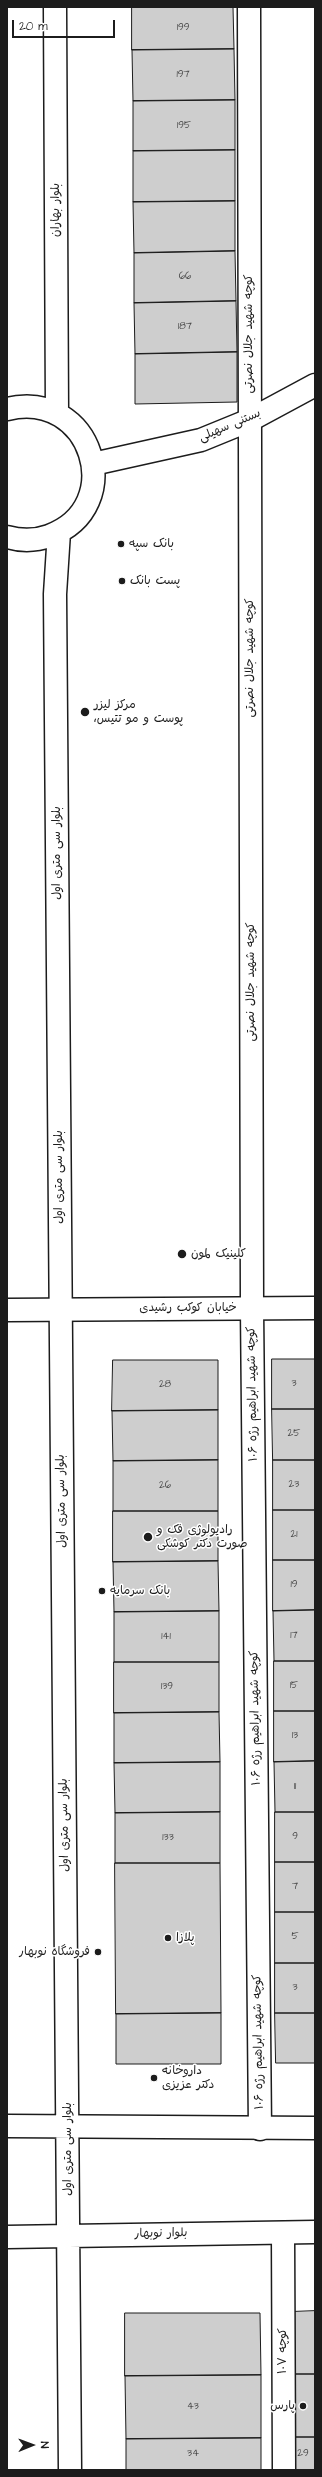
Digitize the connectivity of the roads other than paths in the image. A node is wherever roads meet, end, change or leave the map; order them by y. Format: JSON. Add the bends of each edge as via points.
{"nodes":[{"id":1,"x":55,"y":7,"type":"edge"},
{"id":2,"x":249,"y":7,"type":"edge"},
{"id":3,"x":315,"y":385,"type":"edge"},
{"id":4,"x":7,"y":409,"type":"edge"},
{"id":5,"x":57,"y":413,"type":"junction"},
{"id":6,"x":250,"y":420,"type":"junction"},
{"id":7,"x":93,"y":464,"type":"junction"},
{"id":8,"x":59,"y":532,"type":"junction"},
{"id":9,"x":7,"y":537,"type":"edge"},
{"id":10,"x":252,"y":1308,"type":"junction"},
{"id":11,"x":315,"y":1308,"type":"edge"},
{"id":12,"x":7,"y":1310,"type":"edge"},
{"id":13,"x":60,"y":1310,"type":"junction"},
{"id":14,"x":7,"y":2126,"type":"edge"},
{"id":15,"x":68,"y":2127,"type":"junction"},
{"id":16,"x":315,"y":2128,"type":"edge"},
{"id":17,"x":260,"y":2129,"type":"junction"},
{"id":18,"x":315,"y":2232,"type":"edge"},
{"id":19,"x":283,"y":2233,"type":"junction"},
{"id":20,"x":69,"y":2236,"type":"junction"},
{"id":21,"x":7,"y":2237,"type":"edge"},
{"id":22,"x":70,"y":2470,"type":"edge"},
{"id":23,"x":284,"y":2470,"type":"edge"}],
"edges":[{"from":1,"to":5,"type":"main road","name":"بلوار بهاران"},
{"from":2,"to":6,"type":"main road","name":"کوچه شهید جلال نصرتی"},
{"from":3,"to":6,"type":"main road","name":"بستنی سهیلی"},
{"from":4,"to":5,"type":"main road","via":[[30,406]]},
{"from":5,"to":7,"type":"main road","via":[[75,426],[87,444]]},
{"from":6,"to":7,"type":"main road","name":"بستنی سهیلی","via":[[201,440]]},
{"from":6,"to":10,"type":"main road","name":"کوچه شهید جلال نصرتی"},
{"from":7,"to":8,"type":"main road","via":[[93,484],[87,503],[75,519]]},
{"from":8,"to":9,"type":"main road","via":[[38,539],[16,540]]},
{"from":8,"to":13,"type":"main road","name":"بلوار سی متری اول","via":[[55,594]]},
{"from":10,"to":11,"type":"main road","name":"خیابان کوکب رشیدی"},
{"from":10,"to":13,"type":"main road","name":"خیابان کوکب رشیدی"},
{"from":10,"to":17,"type":"main road","name":"کوچه شهید ابراهیم رژه ۱۰۶"},
{"from":12,"to":13,"type":"main road","name":"خیابان کوکب رشیدی"},
{"from":13,"to":15,"type":"main road","name":"بلوار سی متری اول"},
{"from":14,"to":15,"type":"main road"},
{"from":15,"to":17,"type":"main road"},
{"from":15,"to":20,"type":"main road","name":"بلوار سی متری اول"},
{"from":16,"to":17,"type":"main road"},
{"from":18,"to":19,"type":"main road","name":"بلوار نوبهار"},
{"from":19,"to":20,"type":"main road","name":"بلوار نوبهار"},
{"from":19,"to":23,"type":"main road","name":"کوچه ۱۰۷"},
{"from":20,"to":21,"type":"main road","name":"بلوار نوبهار"},
{"from":20,"to":22,"type":"main road","name":"بلوار سی متری اول"}]}
